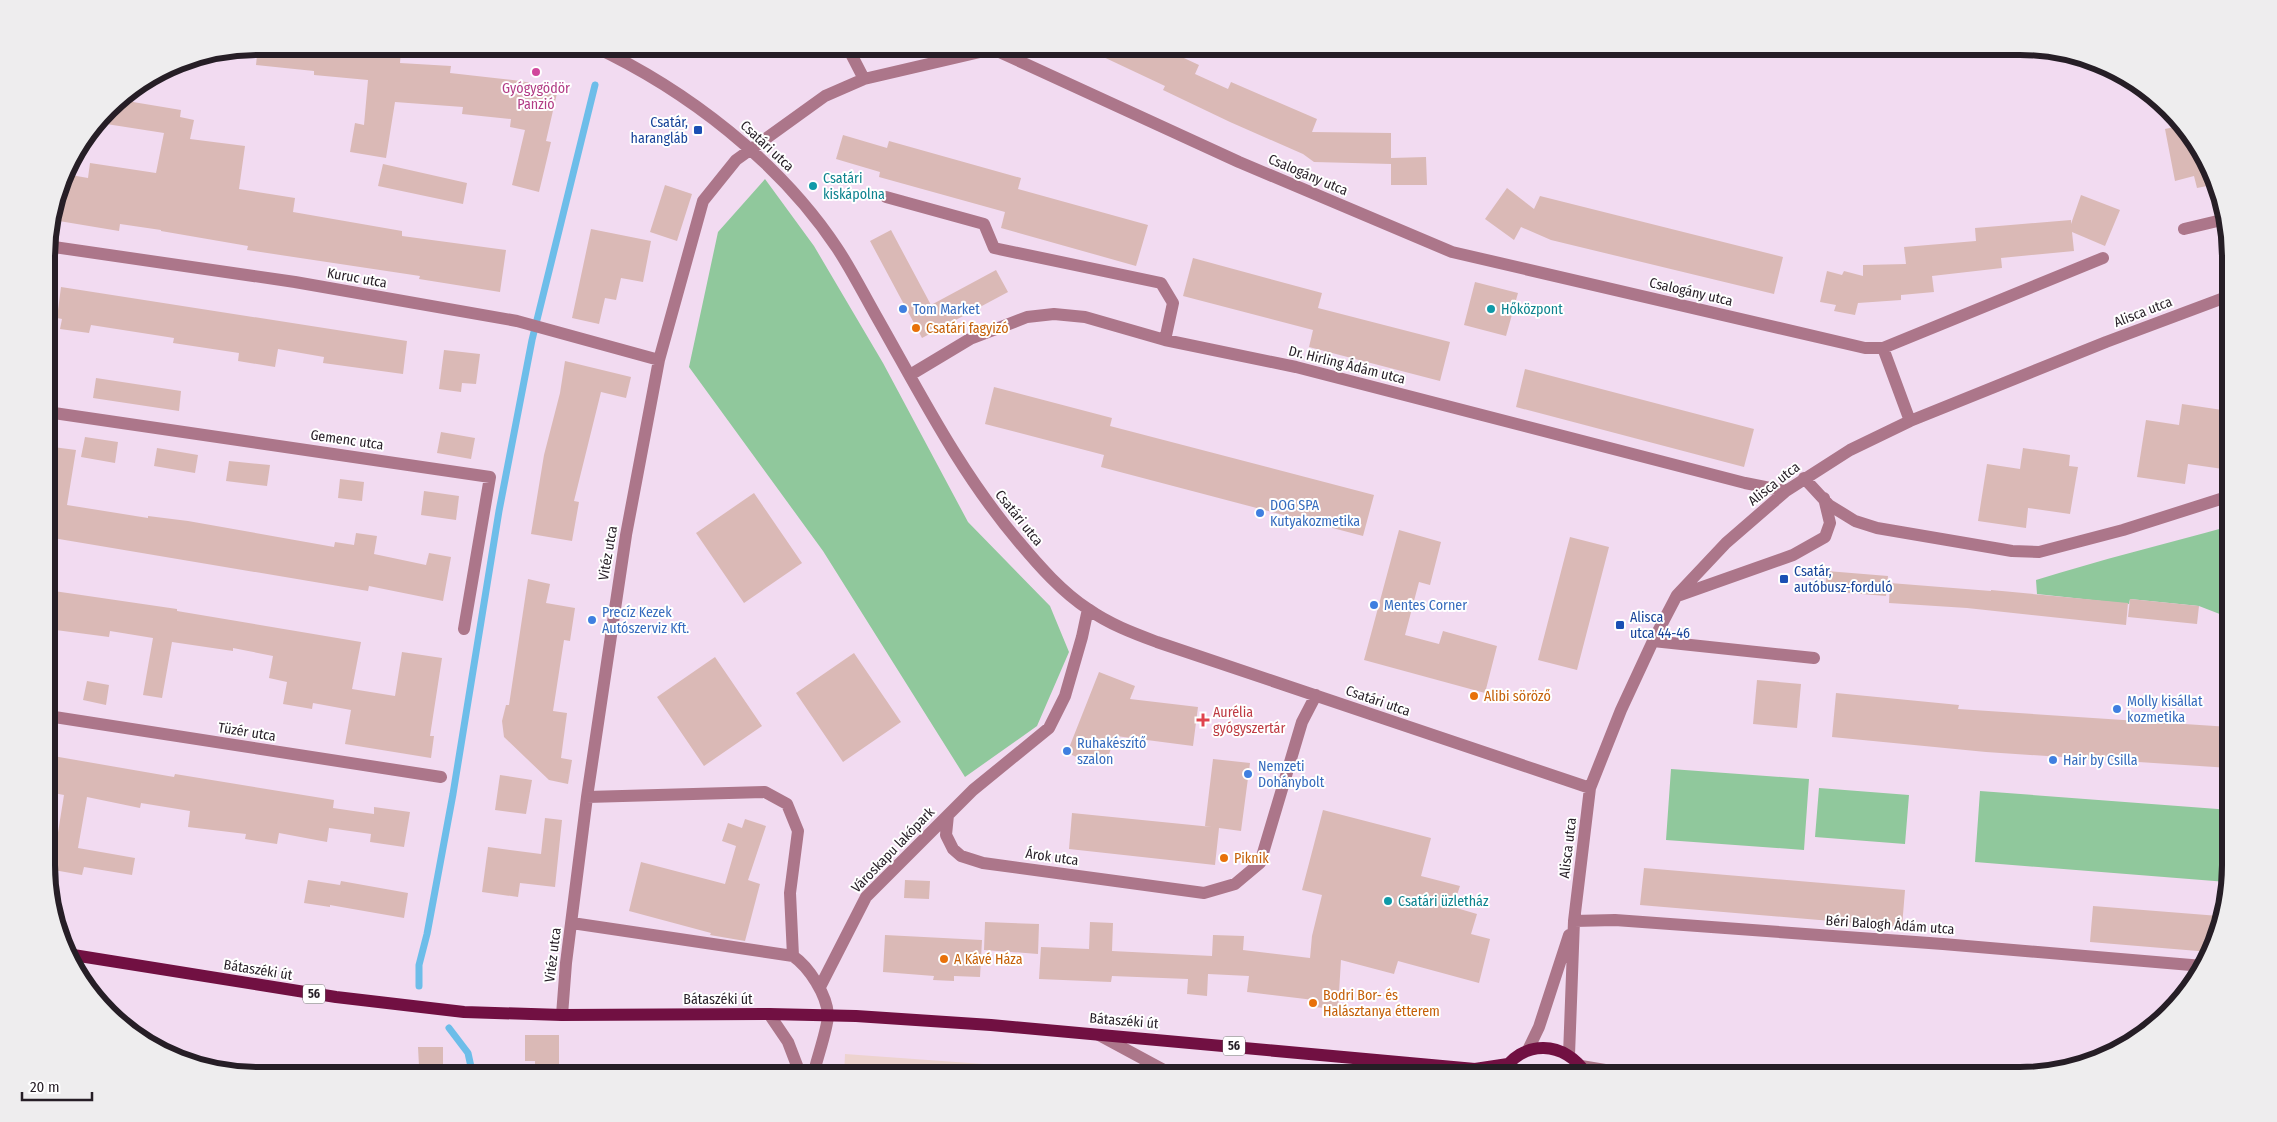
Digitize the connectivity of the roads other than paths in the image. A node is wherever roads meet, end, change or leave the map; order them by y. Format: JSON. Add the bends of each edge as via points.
{"nodes":[{"id":1,"x":613,"y":55,"type":"edge"},
{"id":2,"x":852,"y":55,"type":"edge"},
{"id":3,"x":968,"y":55,"type":"edge"},
{"id":4,"x":1006,"y":55,"type":"edge"},
{"id":5,"x":864,"y":80,"type":"junction"},
{"id":6,"x":750,"y":148,"type":"junction"},
{"id":7,"x":886,"y":197,"type":"dead end"},
{"id":8,"x":2218,"y":221,"type":"edge"},
{"id":9,"x":2184,"y":228,"type":"dead end"},
{"id":10,"x":55,"y":247,"type":"edge"},
{"id":11,"x":2103,"y":258,"type":"dead end"},
{"id":12,"x":2222,"y":299,"type":"edge"},
{"id":13,"x":1165,"y":340,"type":"junction"},
{"id":14,"x":1883,"y":348,"type":"junction"},
{"id":15,"x":659,"y":360,"type":"junction"},
{"id":16,"x":910,"y":375,"type":"junction"},
{"id":17,"x":55,"y":413,"type":"edge"},
{"id":18,"x":1910,"y":420,"type":"junction"},
{"id":19,"x":1804,"y":478,"type":"junction"},
{"id":20,"x":1786,"y":491,"type":"junction"},
{"id":21,"x":1824,"y":498,"type":"junction"},
{"id":22,"x":2222,"y":499,"type":"edge"},
{"id":23,"x":1677,"y":596,"type":"junction"},
{"id":24,"x":1088,"y":609,"type":"junction"},
{"id":25,"x":464,"y":629,"type":"dead end"},
{"id":26,"x":1652,"y":641,"type":"junction"},
{"id":27,"x":1814,"y":658,"type":"dead end"},
{"id":28,"x":1316,"y":695,"type":"junction"},
{"id":29,"x":55,"y":717,"type":"edge"},
{"id":30,"x":441,"y":778,"type":"dead end"},
{"id":31,"x":1590,"y":788,"type":"junction"},
{"id":32,"x":587,"y":796,"type":"junction"},
{"id":33,"x":948,"y":815,"type":"junction"},
{"id":34,"x":1574,"y":920,"type":"junction"},
{"id":35,"x":572,"y":923,"type":"junction"},
{"id":36,"x":77,"y":956,"type":"edge"},
{"id":37,"x":793,"y":956,"type":"junction"},
{"id":38,"x":2195,"y":965,"type":"edge"},
{"id":39,"x":820,"y":987,"type":"junction"},
{"id":40,"x":769,"y":1014,"type":"junction"},
{"id":41,"x":828,"y":1015,"type":"junction"},
{"id":42,"x":562,"y":1016,"type":"junction"},
{"id":43,"x":1096,"y":1034,"type":"junction"},
{"id":44,"x":1528,"y":1050,"type":"junction"},
{"id":45,"x":1569,"y":1055,"type":"junction"},
{"id":46,"x":1372,"y":1061,"type":"junction"},
{"id":47,"x":798,"y":1067,"type":"edge"},
{"id":48,"x":815,"y":1067,"type":"edge"},
{"id":49,"x":1158,"y":1067,"type":"edge"},
{"id":50,"x":1387,"y":1067,"type":"edge"},
{"id":51,"x":1449,"y":1067,"type":"edge"},
{"id":52,"x":1508,"y":1067,"type":"edge"},
{"id":53,"x":1580,"y":1067,"type":"edge"}],
"edges":[{"from":1,"to":6,"type":"street","name":"Csatári utca","via":[[724,127]]},
{"from":2,"to":5,"type":"street"},
{"from":3,"to":5,"type":"street","name":"Csalogány utca"},
{"from":4,"to":14,"type":"street","name":"Csalogány utca","via":[[1239,162],[1452,252],[1865,348]]},
{"from":5,"to":6,"type":"street","name":"Csalogány utca","via":[[825,96]]},
{"from":6,"to":15,"type":"street","name":"Vitéz utca","via":[[726,171],[703,201]]},
{"from":6,"to":16,"type":"street","name":"Csatári utca","via":[[795,192],[838,248]]},
{"from":7,"to":13,"type":"street","via":[[984,224],[994,248],[1161,283],[1173,303]]},
{"from":8,"to":9,"type":"street"},
{"from":10,"to":15,"type":"street","name":"Kuruc utca","via":[[295,282],[517,321]]},
{"from":11,"to":14,"type":"street","name":"Csalogány utca"},
{"from":12,"to":18,"type":"street","name":"Alisca utca"},
{"from":13,"to":16,"type":"street","name":"Dr. Hirling Ádám utca","via":[[1085,317],[1054,314],[1027,317],[970,339]]},
{"from":13,"to":20,"type":"street","name":"Dr. Hirling Ádám utca","via":[[1296,367]]},
{"from":14,"to":18,"type":"street"},
{"from":15,"to":32,"type":"street","name":"Vitéz utca","via":[[621,563]]},
{"from":16,"to":24,"type":"street","name":"Csatári utca","via":[[950,448],[990,508],[1033,559]]},
{"from":17,"to":25,"type":"street","name":"Gemenc utca","via":[[490,477]]},
{"from":18,"to":19,"type":"street","name":"Alisca utca"},
{"from":19,"to":20,"type":"street","name":"Alisca utca"},
{"from":19,"to":21,"type":"street"},
{"from":20,"to":23,"type":"street","name":"Alisca utca","via":[[1726,543]]},
{"from":21,"to":22,"type":"street","via":[[1829,505],[1855,521],[1877,528],[2012,551],[2039,552]]},
{"from":21,"to":23,"type":"street","via":[[1830,523],[1825,537],[1793,555]]},
{"from":23,"to":26,"type":"street","name":"Alisca utca"},
{"from":24,"to":28,"type":"street","name":"Csatári utca","via":[[1113,624],[1157,642]]},
{"from":24,"to":33,"type":"street","via":[[1065,696],[1050,728],[973,790]]},
{"from":26,"to":27,"type":"street"},
{"from":26,"to":31,"type":"street","name":"Alisca utca"},
{"from":28,"to":31,"type":"street","name":"Csatári utca"},
{"from":28,"to":33,"type":"street","name":"Árok utca","via":[[1302,722],[1260,862],[1235,884],[1204,893],[983,863],[961,856],[953,849],[946,834]]},
{"from":29,"to":30,"type":"street","name":"Tüzér utca"},
{"from":31,"to":34,"type":"street","name":"Alisca utca"},
{"from":32,"to":35,"type":"street","name":"Vitéz utca"},
{"from":32,"to":37,"type":"street","via":[[765,792],[787,804],[798,832],[790,893]]},
{"from":33,"to":39,"type":"street","name":"Városkapu lakópark","via":[[866,897]]},
{"from":34,"to":38,"type":"street","name":"Béri Balogh Ádám utca","via":[[1616,920]]},
{"from":34,"to":44,"type":"street","name":"Alisca utca","via":[[1539,1027]]},
{"from":34,"to":45,"type":"street","name":"Alisca utca"},
{"from":35,"to":37,"type":"street"},
{"from":35,"to":42,"type":"street","name":"Vitéz utca"},
{"from":36,"to":42,"type":"main road","name":"Bátaszéki út","number":"56","via":[[381,1004]]},
{"from":37,"to":39,"type":"street"},
{"from":39,"to":41,"type":"street"},
{"from":40,"to":41,"type":"main road","name":"Bátaszéki út","number":"56"},
{"from":40,"to":42,"type":"main road","name":"Bátaszéki út","number":"56"},
{"from":40,"to":47,"type":"street","via":[[788,1042]]},
{"from":41,"to":43,"type":"main road","name":"Bátaszéki út","number":"56"},
{"from":41,"to":48,"type":"street"},
{"from":43,"to":46,"type":"main road","name":"Bátaszéki út","number":"56","via":[[1289,1050]]},
{"from":43,"to":49,"type":"street"},
{"from":44,"to":45,"type":"main road","via":[[1549,1048]]},
{"from":44,"to":52,"type":"main road","number":"56"},
{"from":45,"to":53,"type":"main road"},
{"from":46,"to":50,"type":"main road","number":"56"},
{"from":46,"to":51,"type":"main road","number":"56"}]}
